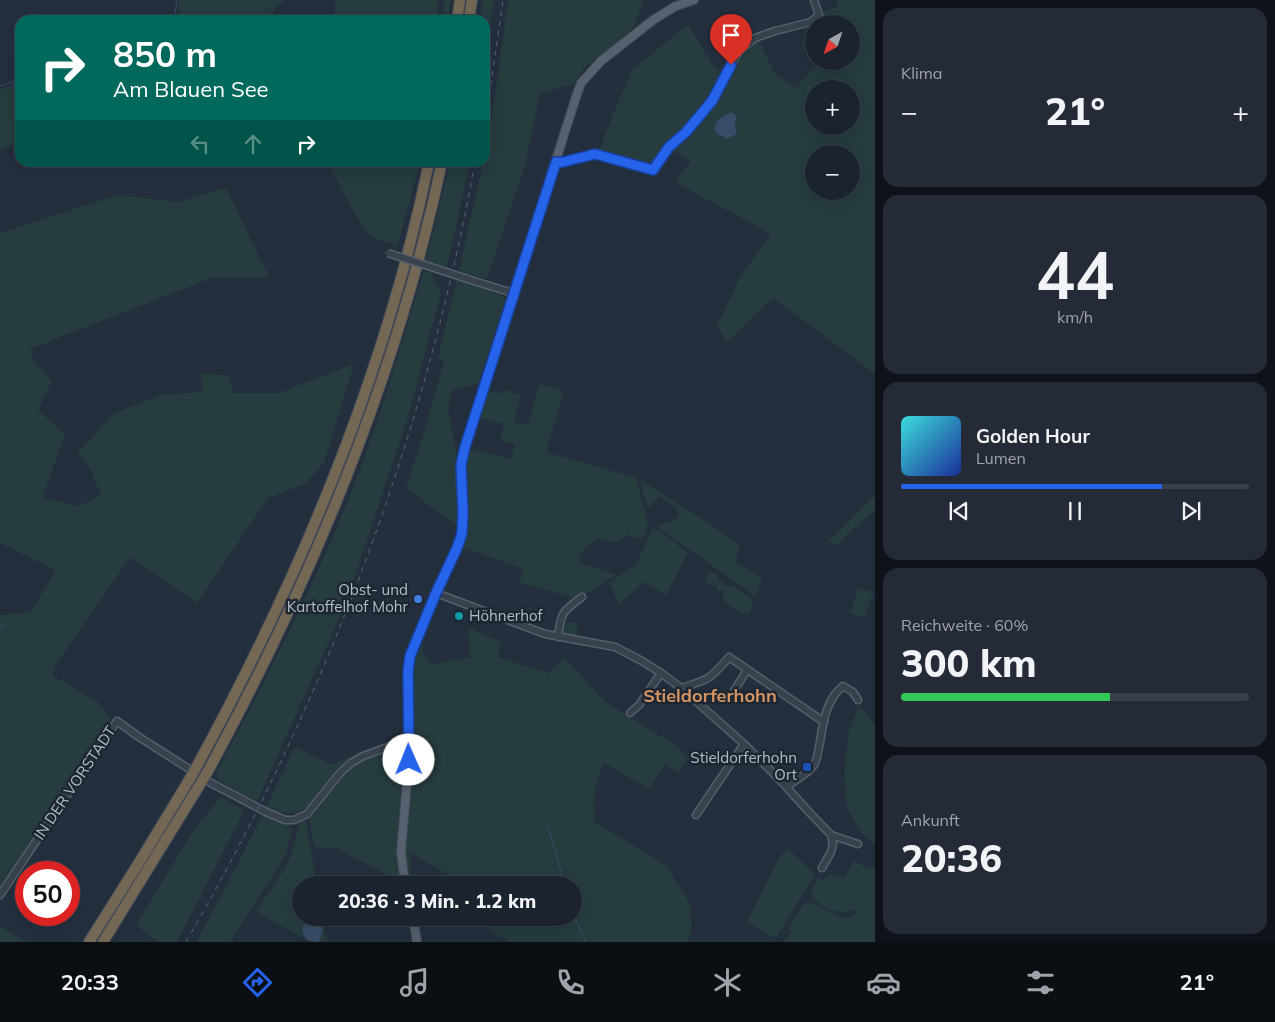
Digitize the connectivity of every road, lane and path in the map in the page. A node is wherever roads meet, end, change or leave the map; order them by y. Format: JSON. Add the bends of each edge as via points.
{"nodes":[{"id":1,"x":460,"y":0,"type":"edge"},
{"id":2,"x":472,"y":0,"type":"edge"},
{"id":3,"x":694,"y":0,"type":"edge"},
{"id":4,"x":814,"y":0,"type":"edge"},
{"id":5,"x":457,"y":15,"type":"edge"},
{"id":6,"x":470,"y":15,"type":"edge"},
{"id":7,"x":556,"y":162,"type":"junction"},
{"id":8,"x":429,"y":167,"type":"edge"},
{"id":9,"x":441,"y":167,"type":"edge"},
{"id":10,"x":385,"y":253,"type":"dead end"},
{"id":11,"x":513,"y":293,"type":"junction"},
{"id":12,"x":436,"y":593,"type":"junction"},
{"id":13,"x":582,"y":597,"type":"dead end"},
{"id":14,"x":558,"y":637,"type":"junction"},
{"id":15,"x":747,"y":670,"type":"junction"},
{"id":16,"x":661,"y":674,"type":"junction"},
{"id":17,"x":681,"y":688,"type":"junction"},
{"id":18,"x":734,"y":691,"type":"dead end"},
{"id":19,"x":858,"y":700,"type":"dead end"},
{"id":20,"x":630,"y":714,"type":"dead end"},
{"id":21,"x":824,"y":722,"type":"junction"},
{"id":22,"x":408,"y":742,"type":"junction"},
{"id":23,"x":744,"y":744,"type":"junction"},
{"id":24,"x":787,"y":787,"type":"junction"},
{"id":25,"x":696,"y":815,"type":"dead end"},
{"id":26,"x":831,"y":835,"type":"junction"},
{"id":27,"x":858,"y":844,"type":"dead end"},
{"id":28,"x":822,"y":868,"type":"dead end"},
{"id":29,"x":404,"y":876,"type":"edge"},
{"id":30,"x":0,"y":895,"type":"edge"},
{"id":31,"x":414,"y":926,"type":"edge"},
{"id":32,"x":89,"y":942,"type":"edge"},
{"id":33,"x":103,"y":942,"type":"edge"},
{"id":34,"x":417,"y":942,"type":"edge"}],
"edges":[{"from":1,"to":5,"type":"highway"},
{"from":2,"to":6,"type":"highway"},
{"from":3,"to":7,"type":"main road","via":[[676,6],[654,20],[586,75]]},
{"from":4,"to":7,"type":"street","via":[[819,16],[811,22],[755,38],[739,51],[712,101],[669,147],[653,170],[595,154]]},
{"from":7,"to":11,"type":"main road"},
{"from":8,"to":32,"type":"highway","bridge":true,"via":[[386,328],[353,426],[305,547],[198,764]]},
{"from":9,"to":33,"type":"highway","bridge":true,"via":[[382,381],[344,486],[290,612],[208,771]]},
{"from":10,"to":11,"type":"street","bridge":true},
{"from":11,"to":12,"type":"main road","via":[[461,465],[462,533]]},
{"from":12,"to":14,"type":"street"},
{"from":12,"to":22,"type":"main road","via":[[410,656]]},
{"from":13,"to":14,"type":"street","via":[[561,616]]},
{"from":14,"to":16,"type":"street","via":[[615,647]]},
{"from":15,"to":17,"type":"street","via":[[728,657],[704,682]]},
{"from":15,"to":18,"type":"street"},
{"from":15,"to":21,"type":"street"},
{"from":16,"to":17,"type":"street"},
{"from":16,"to":20,"type":"street"},
{"from":17,"to":23,"type":"street"},
{"from":19,"to":21,"type":"street","via":[[843,686],[830,701]]},
{"from":21,"to":24,"type":"street","via":[[814,765]]},
{"from":22,"to":29,"type":"main road","via":[[401,851]]},
{"from":22,"to":30,"type":"street","name":"IN DER VORSTADT","via":[[362,756],[340,773],[306,814],[285,820],[211,783],[116,720]]},
{"from":23,"to":24,"type":"street"},
{"from":23,"to":25,"type":"street"},
{"from":24,"to":26,"type":"street"},
{"from":26,"to":27,"type":"street"},
{"from":26,"to":28,"type":"street","via":[[832,852]]},
{"from":31,"to":34,"type":"main road"}]}
